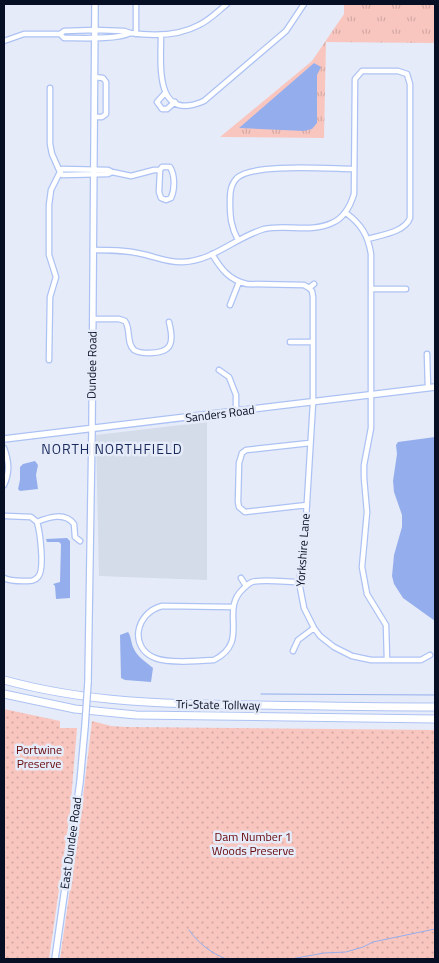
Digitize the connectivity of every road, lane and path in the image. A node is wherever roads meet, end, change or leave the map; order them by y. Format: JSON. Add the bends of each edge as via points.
{"nodes":[{"id":1,"x":95,"y":4,"type":"edge"},
{"id":2,"x":136,"y":4,"type":"edge"},
{"id":3,"x":227,"y":4,"type":"edge"},
{"id":4,"x":304,"y":4,"type":"edge"},
{"id":5,"x":95,"y":30,"type":"junction"},
{"id":6,"x":130,"y":33,"type":"junction"},
{"id":7,"x":60,"y":34,"type":"junction"},
{"id":8,"x":136,"y":34,"type":"junction"},
{"id":9,"x":161,"y":35,"type":"junction"},
{"id":10,"x":94,"y":38,"type":"junction"},
{"id":11,"x":4,"y":41,"type":"edge"},
{"id":12,"x":94,"y":77,"type":"junction"},
{"id":13,"x":50,"y":88,"type":"dead end"},
{"id":14,"x":165,"y":93,"type":"junction"},
{"id":15,"x":50,"y":94,"type":"junction"},
{"id":16,"x":57,"y":94,"type":"dead end"},
{"id":17,"x":175,"y":102,"type":"junction"},
{"id":18,"x":94,"y":117,"type":"junction"},
{"id":19,"x":73,"y":169,"type":"junction"},
{"id":20,"x":354,"y":169,"type":"junction"},
{"id":21,"x":160,"y":170,"type":"junction"},
{"id":22,"x":233,"y":171,"type":"dead end"},
{"id":23,"x":60,"y":172,"type":"junction"},
{"id":24,"x":94,"y":172,"type":"junction"},
{"id":25,"x":73,"y":175,"type":"junction"},
{"id":26,"x":238,"y":177,"type":"junction"},
{"id":27,"x":346,"y":213,"type":"junction"},
{"id":28,"x":368,"y":239,"type":"junction"},
{"id":29,"x":238,"y":240,"type":"junction"},
{"id":30,"x":93,"y":250,"type":"junction"},
{"id":31,"x":212,"y":254,"type":"junction"},
{"id":32,"x":239,"y":282,"type":"junction"},
{"id":33,"x":314,"y":284,"type":"dead end"},
{"id":34,"x":309,"y":288,"type":"junction"},
{"id":35,"x":371,"y":289,"type":"junction"},
{"id":36,"x":406,"y":289,"type":"dead end"},
{"id":37,"x":230,"y":305,"type":"dead end"},
{"id":38,"x":93,"y":319,"type":"junction"},
{"id":39,"x":169,"y":322,"type":"dead end"},
{"id":40,"x":290,"y":342,"type":"dead end"},
{"id":41,"x":313,"y":342,"type":"junction"},
{"id":42,"x":49,"y":352,"type":"junction"},
{"id":43,"x":56,"y":352,"type":"dead end"},
{"id":44,"x":427,"y":354,"type":"dead end"},
{"id":45,"x":49,"y":360,"type":"dead end"},
{"id":46,"x":219,"y":370,"type":"dead end"},
{"id":47,"x":435,"y":387,"type":"edge"},
{"id":48,"x":428,"y":388,"type":"junction"},
{"id":49,"x":370,"y":395,"type":"junction"},
{"id":50,"x":313,"y":403,"type":"junction"},
{"id":51,"x":236,"y":412,"type":"junction"},
{"id":52,"x":92,"y":428,"type":"junction"},
{"id":53,"x":4,"y":439,"type":"edge"},
{"id":54,"x":310,"y":443,"type":"junction"},
{"id":55,"x":4,"y":448,"type":"edge"},
{"id":56,"x":4,"y":485,"type":"edge"},
{"id":57,"x":307,"y":504,"type":"junction"},
{"id":58,"x":4,"y":516,"type":"edge"},
{"id":59,"x":38,"y":522,"type":"junction"},
{"id":60,"x":80,"y":541,"type":"dead end"},
{"id":61,"x":4,"y":578,"type":"edge"},
{"id":62,"x":241,"y":578,"type":"dead end"},
{"id":63,"x":299,"y":582,"type":"junction"},
{"id":64,"x":246,"y":586,"type":"junction"},
{"id":65,"x":233,"y":607,"type":"junction"},
{"id":66,"x":314,"y":628,"type":"junction"},
{"id":67,"x":293,"y":651,"type":"dead end"},
{"id":68,"x":430,"y":655,"type":"dead end"},
{"id":69,"x":387,"y":660,"type":"junction"},
{"id":70,"x":4,"y":680,"type":"edge"},
{"id":71,"x":4,"y":694,"type":"edge"},
{"id":72,"x":435,"y":707,"type":"edge"},
{"id":73,"x":435,"y":719,"type":"edge"},
{"id":74,"x":85,"y":726,"type":"joint"},
{"id":75,"x":55,"y":959,"type":"edge"}],
"edges":[{"from":1,"to":5,"type":"main road","name":"Dundee Road"},
{"from":2,"to":8,"type":"street"},
{"from":3,"to":9,"type":"street","via":[[198,26]]},
{"from":4,"to":17,"type":"street","via":[[286,31],[204,101],[193,106]]},
{"from":5,"to":6,"type":"street"},
{"from":5,"to":7,"type":"street","via":[[64,31]]},
{"from":5,"to":10,"type":"main road","name":"Dundee Road"},
{"from":6,"to":8,"type":"street"},
{"from":6,"to":10,"type":"street"},
{"from":7,"to":10,"type":"street","via":[[64,38]]},
{"from":7,"to":11,"type":"street","via":[[24,34]]},
{"from":8,"to":9,"type":"street"},
{"from":9,"to":14,"type":"street","via":[[161,81]]},
{"from":10,"to":12,"type":"main road","name":"Dundee Road"},
{"from":12,"to":18,"type":"main road","name":"Dundee Road"},
{"from":12,"to":18,"type":"street","via":[[105,79],[106,90],[106,114]]},
{"from":13,"to":15,"type":"street"},
{"from":14,"to":17,"type":"street"},
{"from":14,"to":17,"type":"street","via":[[157,102],[162,109]]},
{"from":15,"to":16,"type":"street"},
{"from":15,"to":23,"type":"street","via":[[50,144]]},
{"from":18,"to":24,"type":"main road","name":"Dundee Road"},
{"from":19,"to":23,"type":"street"},
{"from":19,"to":24,"type":"street"},
{"from":19,"to":25,"type":"street"},
{"from":20,"to":26,"type":"street","via":[[269,169]]},
{"from":20,"to":27,"type":"street","via":[[354,194]]},
{"from":20,"to":28,"type":"street","via":[[354,85],[358,74],[362,71],[407,74],[410,84],[410,218],[403,227]]},
{"from":21,"to":21,"type":"street","via":[[165,166],[172,170],[173,192],[166,200],[159,192]]},
{"from":21,"to":24,"type":"street","via":[[131,176],[108,170]]},
{"from":22,"to":26,"type":"street"},
{"from":23,"to":25,"type":"street"},
{"from":23,"to":42,"type":"street","via":[[51,190],[49,205],[49,254],[56,277],[50,297]]},
{"from":24,"to":25,"type":"street"},
{"from":24,"to":30,"type":"main road","name":"Dundee Road"},
{"from":26,"to":29,"type":"street","via":[[230,195],[230,222]]},
{"from":27,"to":28,"type":"street","via":[[357,221]]},
{"from":27,"to":29,"type":"street","via":[[326,225],[266,229]]},
{"from":28,"to":35,"type":"street"},
{"from":29,"to":31,"type":"street"},
{"from":30,"to":31,"type":"street","via":[[132,252],[179,262],[194,261]]},
{"from":30,"to":38,"type":"main road","name":"Dundee Road"},
{"from":31,"to":32,"type":"street","via":[[226,274]]},
{"from":32,"to":34,"type":"street","via":[[304,285]]},
{"from":32,"to":37,"type":"street"},
{"from":33,"to":34,"type":"street"},
{"from":34,"to":41,"type":"street","name":"Yorkshire Lane","via":[[313,297]]},
{"from":35,"to":36,"type":"street"},
{"from":35,"to":49,"type":"street"},
{"from":38,"to":39,"type":"street","via":[[125,321],[130,331],[130,344],[141,353],[162,353],[170,346]]},
{"from":38,"to":52,"type":"main road","name":"Dundee Road"},
{"from":40,"to":41,"type":"street"},
{"from":41,"to":50,"type":"street","name":"Yorkshire Lane"},
{"from":42,"to":43,"type":"street"},
{"from":42,"to":45,"type":"street"},
{"from":44,"to":48,"type":"street"},
{"from":46,"to":51,"type":"street","via":[[229,377],[236,395]]},
{"from":47,"to":48,"type":"main road","name":"Sanders Road"},
{"from":48,"to":49,"type":"main road","name":"Sanders Road"},
{"from":49,"to":50,"type":"main road","name":"Sanders Road"},
{"from":49,"to":69,"type":"street","via":[[371,428],[364,465],[367,512],[362,567],[367,594],[386,625]]},
{"from":50,"to":51,"type":"main road","name":"Sanders Road"},
{"from":50,"to":54,"type":"street","name":"Yorkshire Lane"},
{"from":51,"to":52,"type":"main road","name":"Sanders Road"},
{"from":52,"to":53,"type":"main road","name":"Sanders Road"},
{"from":52,"to":74,"type":"main road","name":"Dundee Road","bridge":true},
{"from":54,"to":57,"type":"street","name":"Yorkshire Lane"},
{"from":54,"to":57,"type":"street","via":[[246,450],[240,452],[239,463],[240,512]]},
{"from":55,"to":56,"type":"street","via":[[9,467]]},
{"from":57,"to":63,"type":"street","name":"Yorkshire Lane"},
{"from":58,"to":59,"type":"street","via":[[31,517]]},
{"from":59,"to":60,"type":"street","via":[[51,517],[68,518],[74,524]]},
{"from":59,"to":61,"type":"street","via":[[41,553],[38,578],[33,581]]},
{"from":62,"to":64,"type":"street"},
{"from":63,"to":64,"type":"street","via":[[252,582]]},
{"from":63,"to":66,"type":"street","name":"Yorkshire Lane","via":[[301,600]]},
{"from":64,"to":65,"type":"street","via":[[238,594]]},
{"from":65,"to":65,"type":"street","via":[[154,608],[141,620],[138,638],[141,646],[158,660],[214,660],[229,649],[233,639]]},
{"from":66,"to":67,"type":"street","via":[[298,640]]},
{"from":66,"to":69,"type":"street","name":"Yorkshire Lane","via":[[326,642],[343,653]]},
{"from":68,"to":69,"type":"street","name":"Yorkshire Lane","via":[[421,660]]},
{"from":70,"to":72,"type":"highway","name":"Tri-State Tollway","via":[[76,696],[136,702]]},
{"from":71,"to":73,"type":"highway","name":"Tri-State Tollway","via":[[75,709],[143,716]]},
{"from":74,"to":75,"type":"main road","name":"East Dundee Road"}]}
